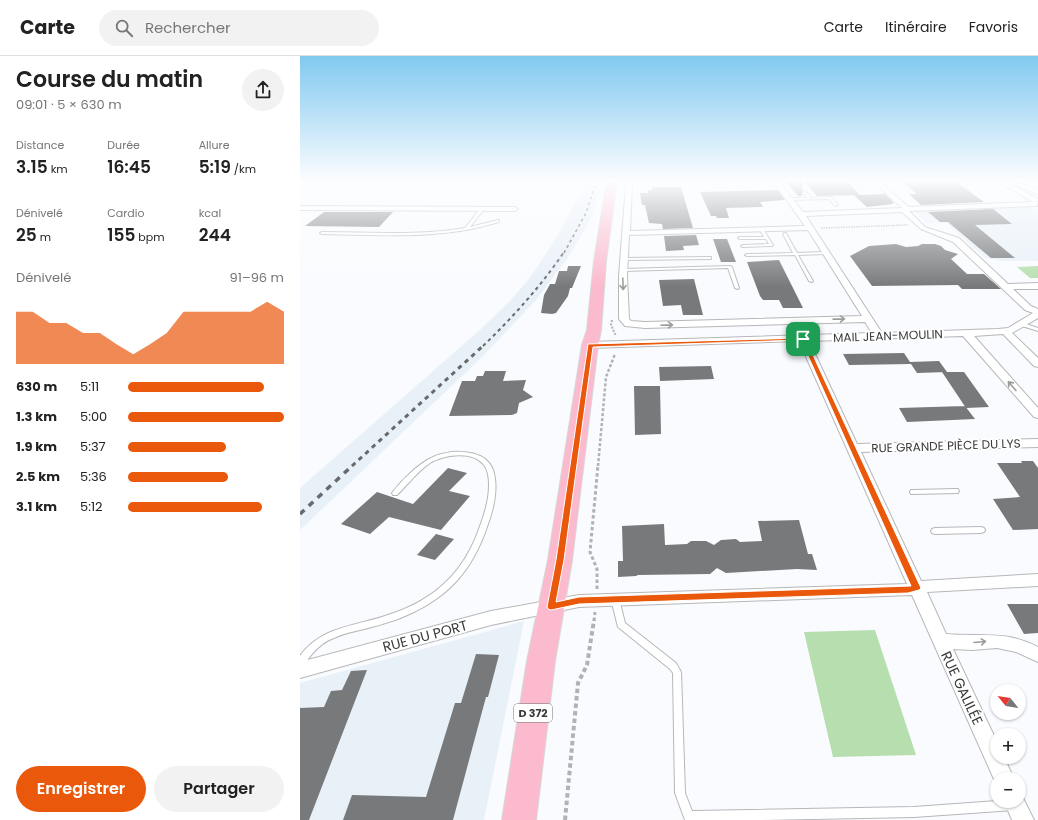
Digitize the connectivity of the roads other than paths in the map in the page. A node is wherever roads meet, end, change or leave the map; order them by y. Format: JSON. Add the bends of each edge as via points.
{"nodes":[{"id":1,"x":477,"y":216,"type":"edge"},
{"id":2,"x":607,"y":216,"type":"edge"},
{"id":3,"x":628,"y":216,"type":"edge"},
{"id":4,"x":802,"y":216,"type":"edge"},
{"id":5,"x":910,"y":216,"type":"edge"},
{"id":6,"x":498,"y":222,"type":"dead end"},
{"id":7,"x":810,"y":228,"type":"junction"},
{"id":8,"x":466,"y":229,"type":"junction"},
{"id":9,"x":762,"y":230,"type":"junction"},
{"id":10,"x":322,"y":233,"type":"dead end"},
{"id":11,"x":627,"y":233,"type":"junction"},
{"id":12,"x":786,"y":234,"type":"dead end"},
{"id":13,"x":740,"y":238,"type":"dead end"},
{"id":14,"x":766,"y":238,"type":"junction"},
{"id":15,"x":742,"y":246,"type":"dead end"},
{"id":16,"x":826,"y":253,"type":"junction"},
{"id":17,"x":796,"y":254,"type":"junction"},
{"id":18,"x":747,"y":255,"type":"dead end"},
{"id":19,"x":710,"y":258,"type":"dead end"},
{"id":20,"x":624,"y":259,"type":"junction"},
{"id":21,"x":623,"y":270,"type":"junction"},
{"id":22,"x":811,"y":281,"type":"dead end"},
{"id":23,"x":1038,"y":286,"type":"edge"},
{"id":24,"x":1007,"y":287,"type":"junction"},
{"id":25,"x":737,"y":288,"type":"dead end"},
{"id":26,"x":1022,"y":301,"type":"junction"},
{"id":27,"x":1038,"y":306,"type":"edge"},
{"id":28,"x":1038,"y":313,"type":"edge"},
{"id":29,"x":868,"y":319,"type":"junction"},
{"id":30,"x":1021,"y":324,"type":"junction"},
{"id":31,"x":1038,"y":330,"type":"edge"},
{"id":32,"x":1006,"y":332,"type":"junction"},
{"id":33,"x":966,"y":333,"type":"junction"},
{"id":34,"x":879,"y":336,"type":"junction"},
{"id":35,"x":803,"y":339,"type":"junction"},
{"id":36,"x":590,"y":345,"type":"junction"},
{"id":37,"x":1038,"y":364,"type":"edge"},
{"id":38,"x":1038,"y":415,"type":"edge"},
{"id":39,"x":1038,"y":443,"type":"edge"},
{"id":40,"x":854,"y":448,"type":"junction"},
{"id":41,"x":956,"y":491,"type":"dead end"},
{"id":42,"x":913,"y":492,"type":"dead end"},
{"id":43,"x":395,"y":493,"type":"dead end"},
{"id":44,"x":981,"y":530,"type":"dead end"},
{"id":45,"x":935,"y":531,"type":"dead end"},
{"id":46,"x":1038,"y":580,"type":"edge"},
{"id":47,"x":916,"y":588,"type":"junction"},
{"id":48,"x":615,"y":599,"type":"junction"},
{"id":49,"x":551,"y":607,"type":"junction"},
{"id":50,"x":941,"y":641,"type":"junction"},
{"id":51,"x":1038,"y":655,"type":"edge"},
{"id":52,"x":300,"y":663,"type":"edge"},
{"id":53,"x":300,"y":670,"type":"edge"},
{"id":54,"x":1001,"y":772,"type":"edge"},
{"id":55,"x":1017,"y":809,"type":"edge"},
{"id":56,"x":519,"y":820,"type":"edge"}],
"edges":[{"from":1,"to":8,"type":"lane"},
{"from":2,"to":36,"type":"main road","number":"D 372","via":[[594,330]]},
{"from":3,"to":11,"type":"street"},
{"from":4,"to":7,"type":"street"},
{"from":5,"to":24,"type":"street","via":[[923,228],[956,240]]},
{"from":6,"to":8,"type":"lane"},
{"from":7,"to":9,"type":"street"},
{"from":7,"to":16,"type":"street"},
{"from":8,"to":10,"type":"lane","via":[[419,233]]},
{"from":9,"to":11,"type":"street"},
{"from":9,"to":14,"type":"lane"},
{"from":11,"to":20,"type":"street"},
{"from":12,"to":17,"type":"lane"},
{"from":13,"to":14,"type":"lane"},
{"from":14,"to":15,"type":"lane","via":[[771,245]]},
{"from":16,"to":17,"type":"lane"},
{"from":16,"to":29,"type":"street"},
{"from":17,"to":18,"type":"lane"},
{"from":17,"to":22,"type":"lane"},
{"from":19,"to":20,"type":"lane"},
{"from":20,"to":21,"type":"street"},
{"from":21,"to":25,"type":"lane","via":[[730,267]]},
{"from":21,"to":29,"type":"street","name":"MAIL JEAN-MOULIN","one_way":true,"via":[[624,319],[628,324]]},
{"from":23,"to":24,"type":"street"},
{"from":24,"to":26,"type":"street"},
{"from":26,"to":27,"type":"street"},
{"from":26,"to":28,"type":"street"},
{"from":28,"to":30,"type":"street","name":"MAIL JEAN-MOULIN"},
{"from":29,"to":34,"type":"street"},
{"from":30,"to":31,"type":"lane"},
{"from":30,"to":32,"type":"street","name":"MAIL JEAN-MOULIN"},
{"from":32,"to":33,"type":"street","name":"MAIL JEAN-MOULIN"},
{"from":32,"to":37,"type":"street"},
{"from":33,"to":34,"type":"street","name":"MAIL JEAN-MOULIN"},
{"from":38,"to":33,"type":"street","one_way":true},
{"from":34,"to":35,"type":"street","name":"MAIL JEAN-MOULIN"},
{"from":35,"to":36,"type":"street","name":"MAIL JEAN-MOULIN"},
{"from":35,"to":40,"type":"street","name":"RUE GALILÉE"},
{"from":36,"to":49,"type":"main road","number":"D 372"},
{"from":39,"to":40,"type":"street","name":"RUE GRANDE PIÈCE DU LYS"},
{"from":40,"to":47,"type":"street","name":"RUE GALILÉE"},
{"from":41,"to":42,"type":"lane"},
{"from":43,"to":52,"type":"lane","via":[[428,461],[466,453],[480,458],[490,469],[493,494],[482,535],[462,572],[436,596],[406,613],[327,636],[307,651]]},
{"from":44,"to":45,"type":"lane"},
{"from":46,"to":47,"type":"street","name":"RUE DU PORT"},
{"from":47,"to":48,"type":"street","name":"RUE DU PORT"},
{"from":47,"to":50,"type":"street","name":"RUE GALILÉE"},
{"from":48,"to":49,"type":"street","name":"RUE DU PORT","via":[[579,601]]},
{"from":48,"to":55,"type":"lane","via":[[621,625],[673,666],[677,672],[680,793],[689,816]]},
{"from":49,"to":53,"type":"street","name":"RUE DU PORT","via":[[491,618]]},
{"from":49,"to":56,"type":"main road","number":"D 372"},
{"from":50,"to":51,"type":"street","one_way":true,"via":[[997,641],[1019,645]]},
{"from":50,"to":54,"type":"street","name":"RUE GALILÉE"}]}
